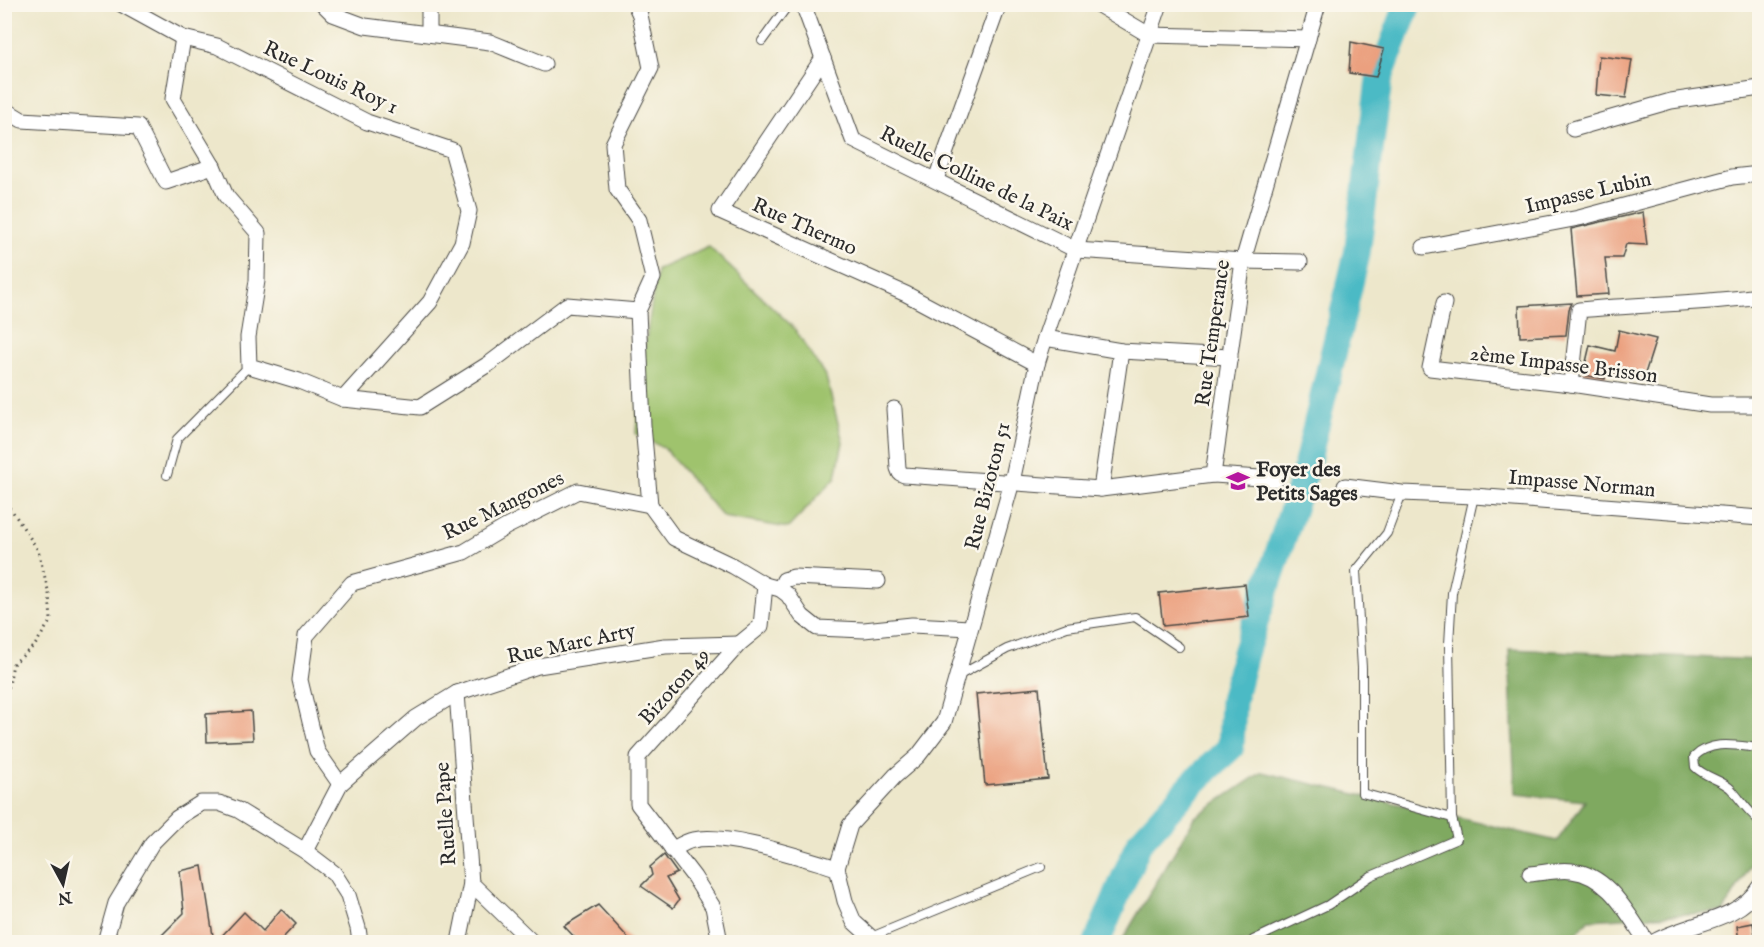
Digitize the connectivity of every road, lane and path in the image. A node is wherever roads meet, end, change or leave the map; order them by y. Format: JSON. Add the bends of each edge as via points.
{"nodes":[{"id":1,"x":121,"y":4,"type":"edge"},
{"id":2,"x":323,"y":4,"type":"edge"},
{"id":3,"x":429,"y":4,"type":"edge"},
{"id":4,"x":635,"y":4,"type":"edge"},
{"id":5,"x":789,"y":4,"type":"edge"},
{"id":6,"x":803,"y":4,"type":"edge"},
{"id":7,"x":999,"y":4,"type":"edge"},
{"id":8,"x":1097,"y":4,"type":"edge"},
{"id":9,"x":1160,"y":4,"type":"edge"},
{"id":10,"x":1318,"y":4,"type":"edge"},
{"id":11,"x":429,"y":34,"type":"junction"},
{"id":12,"x":1149,"y":35,"type":"junction"},
{"id":13,"x":183,"y":38,"type":"junction"},
{"id":14,"x":1308,"y":39,"type":"junction"},
{"id":15,"x":762,"y":41,"type":"dead end"},
{"id":16,"x":823,"y":58,"type":"junction"},
{"id":17,"x":544,"y":64,"type":"dead end"},
{"id":18,"x":1760,"y":88,"type":"edge"},
{"id":19,"x":4,"y":109,"type":"edge"},
{"id":20,"x":1573,"y":129,"type":"dead end"},
{"id":21,"x":213,"y":166,"type":"junction"},
{"id":22,"x":1760,"y":174,"type":"edge"},
{"id":23,"x":936,"y":179,"type":"junction"},
{"id":24,"x":1424,"y":247,"type":"dead end"},
{"id":25,"x":1076,"y":249,"type":"junction"},
{"id":26,"x":1243,"y":261,"type":"junction"},
{"id":27,"x":1300,"y":262,"type":"dead end"},
{"id":28,"x":1760,"y":296,"type":"edge"},
{"id":29,"x":1444,"y":303,"type":"dead end"},
{"id":30,"x":638,"y":311,"type":"junction"},
{"id":31,"x":1045,"y":338,"type":"junction"},
{"id":32,"x":1121,"y":351,"type":"junction"},
{"id":33,"x":1230,"y":357,"type":"junction"},
{"id":34,"x":1037,"y":364,"type":"junction"},
{"id":35,"x":249,"y":366,"type":"junction"},
{"id":36,"x":1571,"y":384,"type":"junction"},
{"id":37,"x":343,"y":399,"type":"junction"},
{"id":38,"x":1760,"y":405,"type":"edge"},
{"id":39,"x":894,"y":410,"type":"dead end"},
{"id":40,"x":167,"y":475,"type":"dead end"},
{"id":41,"x":1213,"y":475,"type":"junction"},
{"id":42,"x":1277,"y":479,"type":"dead end"},
{"id":43,"x":1012,"y":482,"type":"junction"},
{"id":44,"x":1344,"y":486,"type":"dead end"},
{"id":45,"x":1101,"y":489,"type":"junction"},
{"id":46,"x":1402,"y":493,"type":"junction"},
{"id":47,"x":1474,"y":496,"type":"junction"},
{"id":48,"x":4,"y":505,"type":"edge"},
{"id":49,"x":650,"y":505,"type":"junction"},
{"id":50,"x":1760,"y":518,"type":"edge"},
{"id":51,"x":878,"y":581,"type":"dead end"},
{"id":52,"x":765,"y":585,"type":"junction"},
{"id":53,"x":780,"y":589,"type":"junction"},
{"id":54,"x":970,"y":628,"type":"junction"},
{"id":55,"x":739,"y":644,"type":"junction"},
{"id":56,"x":1179,"y":647,"type":"dead end"},
{"id":57,"x":956,"y":677,"type":"junction"},
{"id":58,"x":457,"y":693,"type":"junction"},
{"id":59,"x":4,"y":711,"type":"edge"},
{"id":60,"x":1760,"y":747,"type":"edge"},
{"id":61,"x":340,"y":784,"type":"junction"},
{"id":62,"x":1452,"y":818,"type":"junction"},
{"id":63,"x":1760,"y":821,"type":"edge"},
{"id":64,"x":672,"y":849,"type":"junction"},
{"id":65,"x":305,"y":851,"type":"junction"},
{"id":66,"x":1041,"y":867,"type":"dead end"},
{"id":67,"x":837,"y":868,"type":"junction"},
{"id":68,"x":1530,"y":874,"type":"dead end"},
{"id":69,"x":471,"y":883,"type":"junction"},
{"id":70,"x":1758,"y":894,"type":"edge"},
{"id":71,"x":873,"y":940,"type":"edge"},
{"id":72,"x":1253,"y":940,"type":"dead end"},
{"id":73,"x":105,"y":942,"type":"edge"},
{"id":74,"x":360,"y":942,"type":"edge"},
{"id":75,"x":459,"y":942,"type":"edge"},
{"id":76,"x":532,"y":942,"type":"edge"},
{"id":77,"x":720,"y":942,"type":"edge"},
{"id":78,"x":1647,"y":942,"type":"edge"},
{"id":79,"x":1654,"y":942,"type":"edge"}],
"edges":[{"from":1,"to":13,"type":"street","name":"Rue Louis Roy 1"},
{"from":2,"to":11,"type":"street","via":[[333,14],[365,26]]},
{"from":3,"to":11,"type":"street"},
{"from":4,"to":30,"type":"street","via":[[651,68],[614,144],[617,189],[639,220],[653,278]]},
{"from":5,"to":15,"type":"lane"},
{"from":6,"to":16,"type":"street","name":"Ruelle Colline de la Paix"},
{"from":7,"to":23,"type":"street"},
{"from":8,"to":12,"type":"street"},
{"from":9,"to":12,"type":"street","name":"Rue Bizoton 51"},
{"from":10,"to":14,"type":"street","name":"Rue Temperance"},
{"from":11,"to":17,"type":"street","via":[[490,42]]},
{"from":12,"to":14,"type":"street"},
{"from":12,"to":25,"type":"street","name":"Rue Bizoton 51"},
{"from":13,"to":21,"type":"street","via":[[172,99]]},
{"from":13,"to":37,"type":"street","name":"Rue Louis Roy 1","via":[[217,46],[368,122],[452,150],[469,211],[462,243],[430,302]]},
{"from":14,"to":26,"type":"street","name":"Rue Temperance"},
{"from":16,"to":23,"type":"street","name":"Ruelle Colline de la Paix","via":[[853,140]]},
{"from":16,"to":34,"type":"street","name":"Rue Thermo","via":[[720,211],[906,294]]},
{"from":18,"to":20,"type":"street","via":[[1671,101]]},
{"from":19,"to":21,"type":"street","via":[[22,120],[138,127],[166,182]]},
{"from":21,"to":35,"type":"street","via":[[226,196],[258,233]]},
{"from":22,"to":24,"type":"street","name":"Impasse Lubin","via":[[1732,177],[1579,218]]},
{"from":23,"to":25,"type":"street","name":"Ruelle Colline de la Paix"},
{"from":25,"to":26,"type":"street","name":"Ruelle Colline de la Paix"},
{"from":25,"to":31,"type":"street","name":"Rue Bizoton 51"},
{"from":26,"to":27,"type":"street","name":"Ruelle Colline de la Paix"},
{"from":26,"to":33,"type":"street","name":"Rue Temperance"},
{"from":28,"to":36,"type":"street","via":[[1579,310]]},
{"from":29,"to":36,"type":"street","name":"2ème Impasse Brisson","via":[[1430,368]]},
{"from":30,"to":37,"type":"street","via":[[567,305],[490,363],[420,407]]},
{"from":30,"to":49,"type":"street"},
{"from":31,"to":32,"type":"street"},
{"from":31,"to":34,"type":"street","name":"Rue Bizoton 51"},
{"from":32,"to":33,"type":"street"},
{"from":32,"to":45,"type":"street"},
{"from":33,"to":41,"type":"street","name":"Rue Temperance"},
{"from":34,"to":43,"type":"street","name":"Rue Bizoton 51"},
{"from":35,"to":37,"type":"street"},
{"from":35,"to":40,"type":"lane","via":[[177,439]]},
{"from":36,"to":38,"type":"street","name":"2ème Impasse Brisson","via":[[1710,405]]},
{"from":39,"to":43,"type":"street","via":[[900,473]]},
{"from":41,"to":42,"type":"street"},
{"from":41,"to":45,"type":"street"},
{"from":43,"to":45,"type":"street"},
{"from":43,"to":54,"type":"street","name":"Rue Bizoton 51"},
{"from":44,"to":46,"type":"street","name":"Impasse Norman"},
{"from":46,"to":47,"type":"street","name":"Impasse Norman"},
{"from":46,"to":62,"type":"lane","via":[[1387,533],[1356,571],[1362,668],[1362,794]]},
{"from":47,"to":50,"type":"street","name":"Impasse Norman"},
{"from":47,"to":62,"type":"lane","via":[[1452,593]]},
{"from":48,"to":59,"type":"path","via":[[11,509],[38,550],[51,620],[35,645],[13,664]]},
{"from":49,"to":52,"type":"street","via":[[674,538]]},
{"from":49,"to":61,"type":"street","name":"Rue Mangones","via":[[578,491],[464,552],[352,583],[306,636],[300,680],[317,751]]},
{"from":51,"to":53,"type":"street","via":[[794,577],[784,580]]},
{"from":52,"to":53,"type":"street"},
{"from":52,"to":55,"type":"street","name":"Bizoton 49","via":[[761,626]]},
{"from":53,"to":54,"type":"street","via":[[817,628]]},
{"from":54,"to":57,"type":"street","name":"Rue Bizoton 51"},
{"from":55,"to":58,"type":"street","name":"Rue Marc Arty","via":[[665,646],[538,666]]},
{"from":55,"to":64,"type":"street","name":"Bizoton 49","via":[[638,757],[638,804]]},
{"from":56,"to":57,"type":"lane","via":[[1135,617],[1067,627],[1007,649]]},
{"from":57,"to":67,"type":"street","name":"Rue Bizoton 51","via":[[944,722],[918,756],[850,825]]},
{"from":58,"to":61,"type":"street","name":"Rue Marc Arty","via":[[416,718]]},
{"from":58,"to":69,"type":"street","name":"Ruelle Pape"},
{"from":60,"to":63,"type":"lane","via":[[1713,746],[1694,757],[1695,767],[1703,776],[1730,788]]},
{"from":61,"to":65,"type":"street","name":"Rue Marc Arty"},
{"from":62,"to":72,"type":"lane","via":[[1457,839],[1371,876],[1328,905]]},
{"from":64,"to":67,"type":"street","via":[[691,840],[714,837]]},
{"from":64,"to":77,"type":"street","name":"Bizoton 49","via":[[713,907]]},
{"from":65,"to":73,"type":"street","via":[[238,810],[201,802],[177,818],[152,843],[116,903]]},
{"from":65,"to":74,"type":"street","via":[[334,873],[348,895]]},
{"from":66,"to":71,"type":"lane"},
{"from":67,"to":71,"type":"street","via":[[854,922]]},
{"from":68,"to":78,"type":"street","via":[[1571,870],[1593,876],[1605,885]]},
{"from":69,"to":75,"type":"street"},
{"from":69,"to":76,"type":"street","name":"Ruelle Pape"},
{"from":70,"to":79,"type":"street","via":[[1734,912]]}]}
